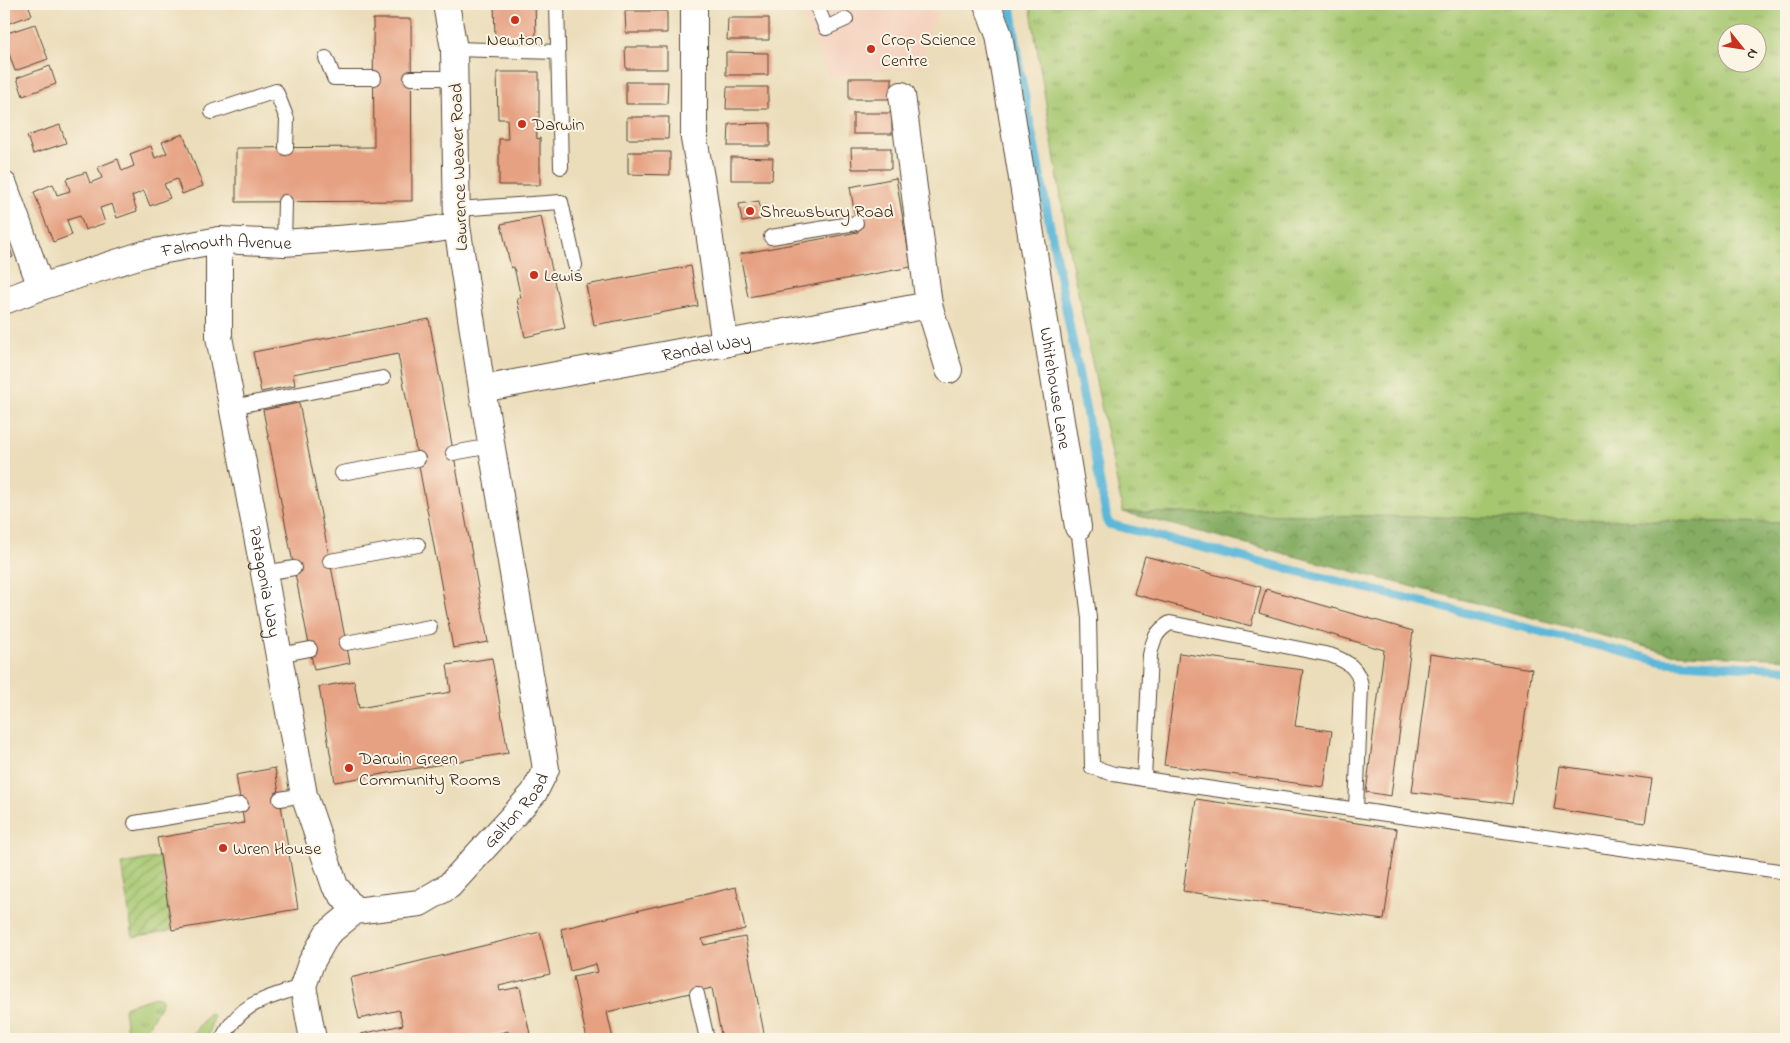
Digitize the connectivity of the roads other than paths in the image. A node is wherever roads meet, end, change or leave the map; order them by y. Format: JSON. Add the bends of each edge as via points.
{"nodes":[{"id":1,"x":446,"y":4,"type":"edge"},
{"id":2,"x":557,"y":4,"type":"edge"},
{"id":3,"x":694,"y":4,"type":"edge"},
{"id":4,"x":816,"y":4,"type":"edge"},
{"id":5,"x":987,"y":4,"type":"edge"},
{"id":6,"x":846,"y":19,"type":"dead end"},
{"id":7,"x":454,"y":49,"type":"junction"},
{"id":8,"x":558,"y":52,"type":"junction"},
{"id":9,"x":326,"y":58,"type":"dead end"},
{"id":10,"x":374,"y":78,"type":"dead end"},
{"id":11,"x":411,"y":78,"type":"dead end"},
{"id":12,"x":454,"y":78,"type":"junction"},
{"id":13,"x":902,"y":95,"type":"dead end"},
{"id":14,"x":212,"y":112,"type":"dead end"},
{"id":15,"x":286,"y":148,"type":"dead end"},
{"id":16,"x":561,"y":167,"type":"dead end"},
{"id":17,"x":4,"y":185,"type":"edge"},
{"id":18,"x":285,"y":202,"type":"dead end"},
{"id":19,"x":457,"y":217,"type":"junction"},
{"id":20,"x":856,"y":223,"type":"dead end"},
{"id":21,"x":771,"y":237,"type":"dead end"},
{"id":22,"x":219,"y":240,"type":"junction"},
{"id":23,"x":284,"y":243,"type":"junction"},
{"id":24,"x":575,"y":265,"type":"dead end"},
{"id":25,"x":41,"y":287,"type":"junction"},
{"id":26,"x":4,"y":301,"type":"edge"},
{"id":27,"x":929,"y":305,"type":"junction"},
{"id":28,"x":725,"y":344,"type":"junction"},
{"id":29,"x":949,"y":370,"type":"dead end"},
{"id":30,"x":383,"y":378,"type":"dead end"},
{"id":31,"x":482,"y":390,"type":"junction"},
{"id":32,"x":232,"y":407,"type":"junction"},
{"id":33,"x":491,"y":446,"type":"junction"},
{"id":34,"x":454,"y":453,"type":"dead end"},
{"id":35,"x":418,"y":459,"type":"dead end"},
{"id":36,"x":342,"y":473,"type":"dead end"},
{"id":37,"x":1078,"y":527,"type":"joint"},
{"id":38,"x":418,"y":545,"type":"dead end"},
{"id":39,"x":330,"y":561,"type":"dead end"},
{"id":40,"x":294,"y":568,"type":"dead end"},
{"id":41,"x":264,"y":573,"type":"junction"},
{"id":42,"x":430,"y":627,"type":"dead end"},
{"id":43,"x":346,"y":643,"type":"dead end"},
{"id":44,"x":310,"y":649,"type":"dead end"},
{"id":45,"x":279,"y":655,"type":"junction"},
{"id":46,"x":1144,"y":779,"type":"junction"},
{"id":47,"x":241,"y":805,"type":"dead end"},
{"id":48,"x":1356,"y":809,"type":"junction"},
{"id":49,"x":134,"y":823,"type":"dead end"},
{"id":50,"x":1786,"y":872,"type":"edge"},
{"id":51,"x":355,"y":911,"type":"junction"},
{"id":52,"x":303,"y":986,"type":"junction"},
{"id":53,"x":697,"y":994,"type":"dead end"},
{"id":54,"x":222,"y":1039,"type":"edge"},
{"id":55,"x":313,"y":1039,"type":"edge"},
{"id":56,"x":707,"y":1039,"type":"edge"}],
"edges":[{"from":1,"to":7,"type":"street","name":"Lawrence Weaver Road"},
{"from":2,"to":8,"type":"lane"},
{"from":3,"to":28,"type":"street","via":[[694,139]]},
{"from":4,"to":6,"type":"lane","via":[[826,28]]},
{"from":5,"to":37,"type":"street","name":"Whitehouse Lane","via":[[999,36]]},
{"from":7,"to":8,"type":"lane"},
{"from":7,"to":12,"type":"street","name":"Lawrence Weaver Road"},
{"from":8,"to":16,"type":"lane"},
{"from":9,"to":10,"type":"lane","via":[[334,78]]},
{"from":11,"to":12,"type":"lane"},
{"from":12,"to":19,"type":"street","name":"Lawrence Weaver Road"},
{"from":13,"to":27,"type":"street","via":[[910,214]]},
{"from":14,"to":15,"type":"lane","via":[[276,91],[287,119]]},
{"from":17,"to":25,"type":"street"},
{"from":18,"to":23,"type":"lane"},
{"from":19,"to":23,"type":"street","name":"Falmouth Avenue","via":[[403,234]]},
{"from":19,"to":24,"type":"lane","via":[[561,202]]},
{"from":19,"to":31,"type":"street","name":"Lawrence Weaver Road"},
{"from":20,"to":21,"type":"lane"},
{"from":22,"to":23,"type":"street","name":"Falmouth Avenue"},
{"from":22,"to":25,"type":"street","name":"Falmouth Avenue","via":[[144,254]]},
{"from":22,"to":32,"type":"street","name":"Patagonia Way","via":[[219,337]]},
{"from":25,"to":26,"type":"street","name":"Falmouth Avenue"},
{"from":27,"to":28,"type":"street","name":"Randal Way"},
{"from":27,"to":29,"type":"street"},
{"from":28,"to":31,"type":"street","name":"Randal Way"},
{"from":30,"to":32,"type":"lane"},
{"from":31,"to":33,"type":"street","name":"Galton Road"},
{"from":32,"to":41,"type":"street","name":"Patagonia Way"},
{"from":33,"to":34,"type":"lane"},
{"from":33,"to":51,"type":"street","name":"Galton Road","via":[[546,769],[534,793],[449,886],[420,903]]},
{"from":35,"to":36,"type":"lane"},
{"from":37,"to":46,"type":"lane","name":"Whitehouse Lane","via":[[1089,618],[1092,767]]},
{"from":38,"to":39,"type":"lane"},
{"from":40,"to":41,"type":"lane"},
{"from":41,"to":45,"type":"street","name":"Patagonia Way"},
{"from":42,"to":43,"type":"lane"},
{"from":44,"to":45,"type":"lane"},
{"from":45,"to":51,"type":"street","name":"Patagonia Way","via":[[292,797],[335,886]]},
{"from":46,"to":48,"type":"lane"},
{"from":46,"to":48,"type":"lane","via":[[1150,655],[1160,628],[1170,623],[1330,655],[1346,661],[1354,669],[1361,687]]},
{"from":47,"to":49,"type":"lane"},
{"from":48,"to":50,"type":"lane"},
{"from":51,"to":52,"type":"street","via":[[327,934]]},
{"from":52,"to":54,"type":"lane","via":[[270,996],[241,1011]]},
{"from":52,"to":55,"type":"street"},
{"from":53,"to":56,"type":"lane"}]}
